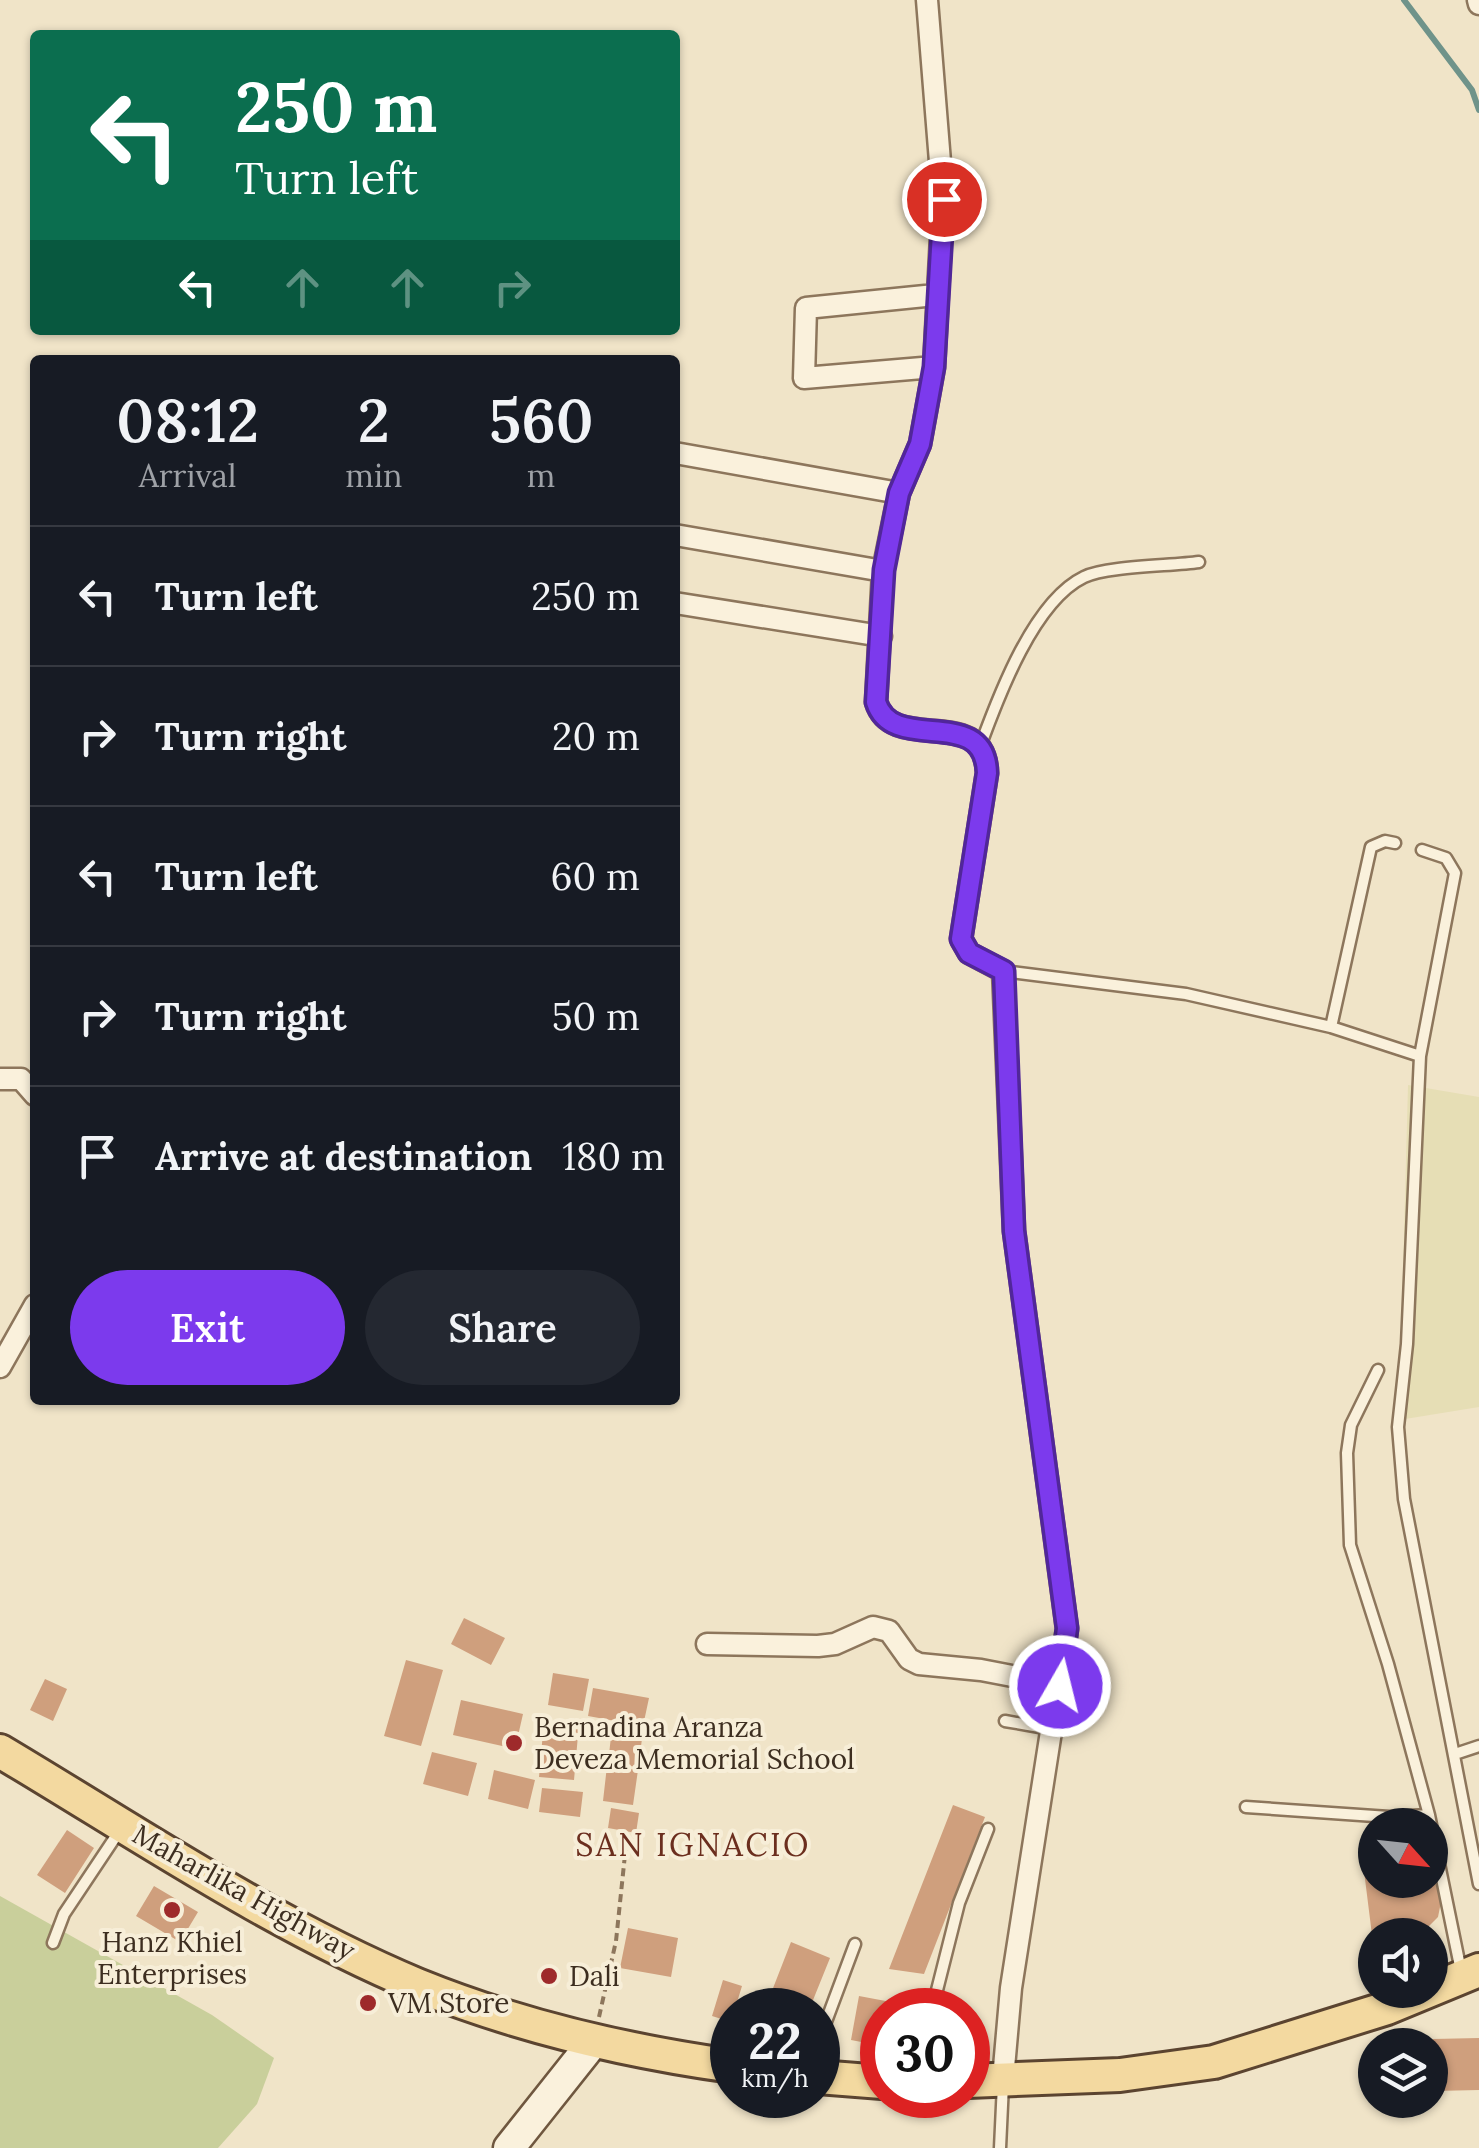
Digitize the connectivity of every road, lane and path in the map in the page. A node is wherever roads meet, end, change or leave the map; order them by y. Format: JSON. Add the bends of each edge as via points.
{"nodes":[{"id":1,"x":927,"y":0,"type":"edge"},
{"id":2,"x":936,"y":296,"type":"junction"},
{"id":3,"x":934,"y":367,"type":"junction"},
{"id":4,"x":680,"y":454,"type":"edge"},
{"id":5,"x":899,"y":493,"type":"junction"},
{"id":6,"x":680,"y":535,"type":"edge"},
{"id":7,"x":1199,"y":562,"type":"dead end"},
{"id":8,"x":884,"y":570,"type":"junction"},
{"id":9,"x":680,"y":604,"type":"edge"},
{"id":10,"x":881,"y":636,"type":"junction"},
{"id":11,"x":981,"y":744,"type":"junction"},
{"id":12,"x":1396,"y":843,"type":"dead end"},
{"id":13,"x":1422,"y":850,"type":"dead end"},
{"id":14,"x":1004,"y":971,"type":"junction"},
{"id":15,"x":1332,"y":1027,"type":"junction"},
{"id":16,"x":1420,"y":1056,"type":"junction"},
{"id":17,"x":0,"y":1079,"type":"edge"},
{"id":18,"x":30,"y":1089,"type":"edge"},
{"id":19,"x":30,"y":1314,"type":"edge"},
{"id":20,"x":0,"y":1367,"type":"edge"},
{"id":21,"x":1378,"y":1370,"type":"dead end"},
{"id":22,"x":707,"y":1644,"type":"dead end"},
{"id":23,"x":1060,"y":1686,"type":"junction"},
{"id":24,"x":1005,"y":1721,"type":"dead end"},
{"id":25,"x":1052,"y":1730,"type":"junction"},
{"id":26,"x":1479,"y":1746,"type":"edge"},
{"id":27,"x":0,"y":1751,"type":"edge"},
{"id":28,"x":1455,"y":1754,"type":"junction"},
{"id":29,"x":1246,"y":1807,"type":"dead end"},
{"id":30,"x":1427,"y":1808,"type":"edge"},
{"id":31,"x":1358,"y":1815,"type":"edge"},
{"id":32,"x":123,"y":1824,"type":"junction"},
{"id":33,"x":988,"y":1829,"type":"dead end"},
{"id":34,"x":626,"y":1844,"type":"dead end"},
{"id":35,"x":1479,"y":1884,"type":"edge"},
{"id":36,"x":1448,"y":1886,"type":"edge"},
{"id":37,"x":54,"y":1943,"type":"dead end"},
{"id":38,"x":855,"y":1944,"type":"dead end"},
{"id":39,"x":1471,"y":1973,"type":"edge"},
{"id":40,"x":838,"y":1988,"type":"edge"},
{"id":41,"x":938,"y":1988,"type":"edge"},
{"id":42,"x":594,"y":2041,"type":"junction"},
{"id":43,"x":710,"y":2063,"type":"edge"},
{"id":44,"x":1003,"y":2078,"type":"junction"},
{"id":45,"x":990,"y":2079,"type":"edge"},
{"id":46,"x":510,"y":2148,"type":"edge"},
{"id":47,"x":1000,"y":2148,"type":"edge"}],
"edges":[{"from":1,"to":2,"type":"street","via":[[944,199]]},
{"from":2,"to":3,"type":"street"},
{"from":2,"to":3,"type":"street","via":[[806,308],[804,378]]},
{"from":3,"to":5,"type":"street","via":[[920,444]]},
{"from":4,"to":5,"type":"street"},
{"from":5,"to":8,"type":"street"},
{"from":6,"to":8,"type":"street"},
{"from":7,"to":11,"type":"lane","via":[[1084,577],[1030,633]]},
{"from":8,"to":10,"type":"street"},
{"from":9,"to":10,"type":"street"},
{"from":10,"to":11,"type":"street","via":[[880,716],[893,725]]},
{"from":11,"to":14,"type":"street","via":[[987,773],[961,939],[969,953]]},
{"from":12,"to":15,"type":"lane","via":[[1371,847]]},
{"from":13,"to":16,"type":"lane","via":[[1446,858],[1455,874]]},
{"from":14,"to":15,"type":"lane","via":[[1186,994]]},
{"from":14,"to":23,"type":"street","via":[[1014,1231],[1067,1628]]},
{"from":15,"to":16,"type":"lane"},
{"from":16,"to":28,"type":"lane","via":[[1398,1427],[1404,1499]]},
{"from":17,"to":18,"type":"street","via":[[21,1079]]},
{"from":19,"to":20,"type":"street"},
{"from":21,"to":30,"type":"lane","via":[[1351,1426],[1350,1546]]},
{"from":22,"to":23,"type":"street","via":[[835,1644],[873,1626],[889,1631],[919,1664]]},
{"from":23,"to":25,"type":"street"},
{"from":24,"to":25,"type":"lane"},
{"from":25,"to":44,"type":"street"},
{"from":26,"to":28,"type":"lane"},
{"from":27,"to":32,"type":"main road","name":"Maharlika Highway"},
{"from":28,"to":35,"type":"lane"},
{"from":29,"to":31,"type":"lane"},
{"from":32,"to":37,"type":"lane","via":[[64,1914]]},
{"from":32,"to":42,"type":"main road","name":"Maharlika Highway","via":[[322,1940],[416,1984]]},
{"from":33,"to":41,"type":"lane","via":[[959,1903]]},
{"from":34,"to":42,"type":"path","via":[[616,1941]]},
{"from":36,"to":39,"type":"lane"},
{"from":38,"to":40,"type":"lane"},
{"from":39,"to":44,"type":"main road","via":[[1387,2008],[1214,2062],[1120,2076]]},
{"from":42,"to":43,"type":"main road","name":"Maharlika Highway"},
{"from":42,"to":46,"type":"main road"},
{"from":44,"to":45,"type":"main road"},
{"from":44,"to":47,"type":"lane"}]}
